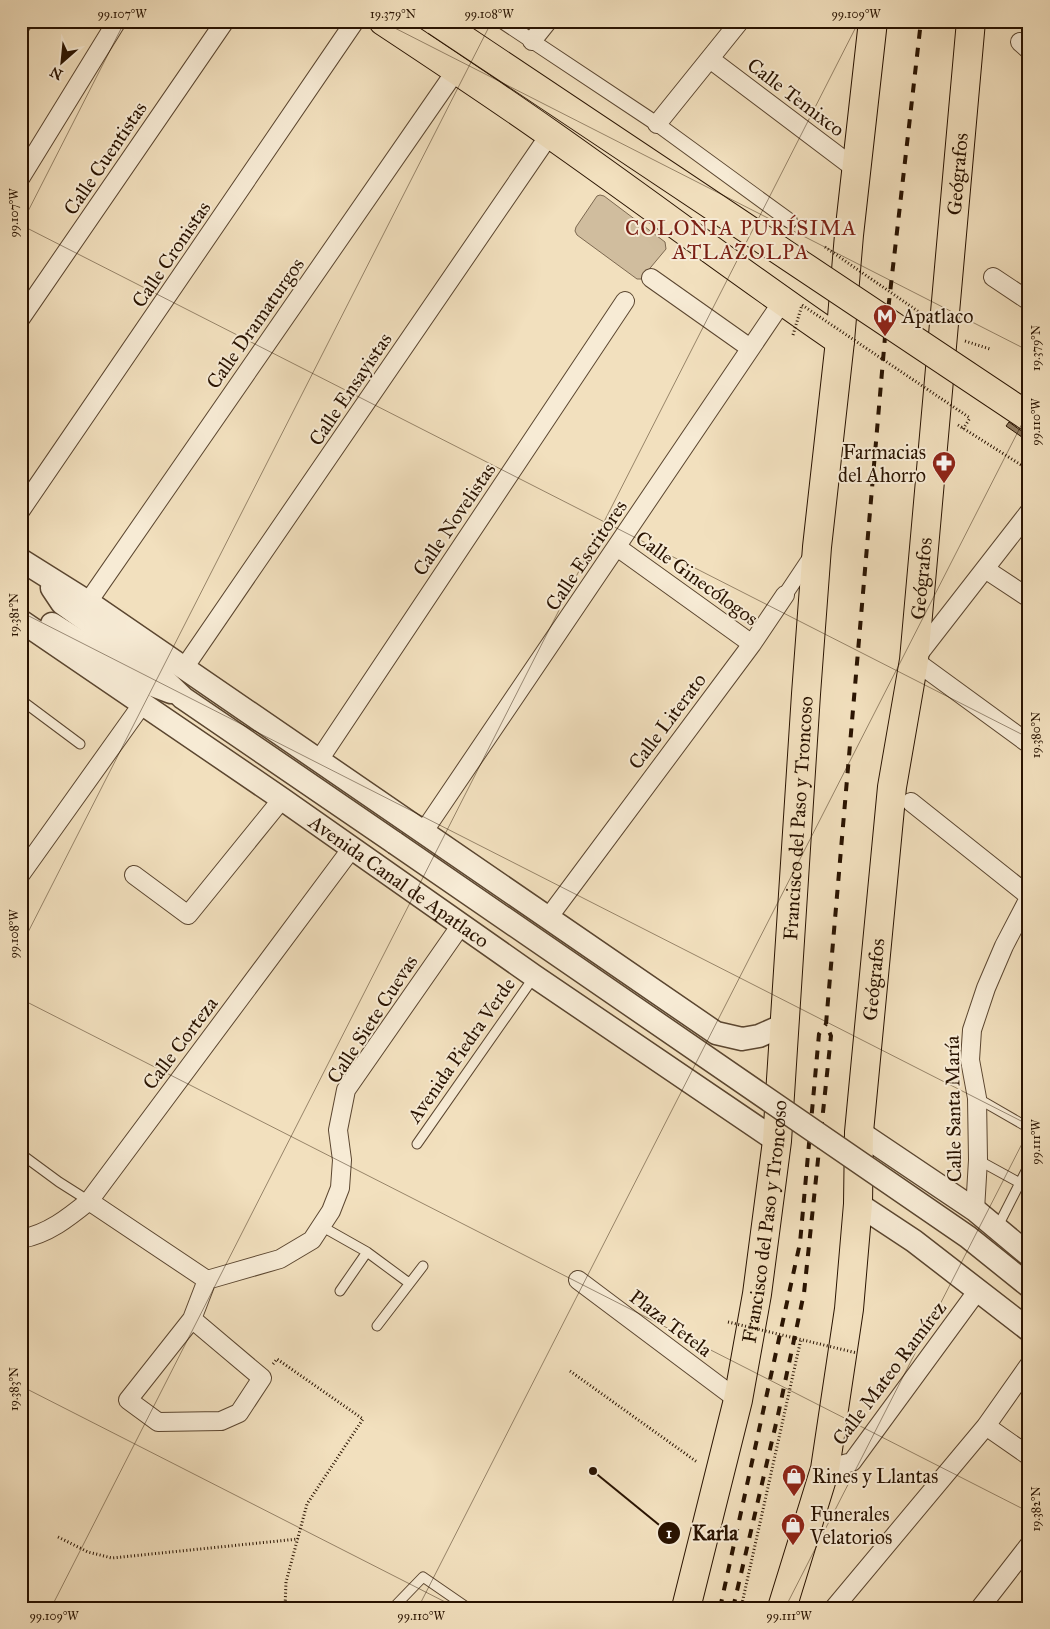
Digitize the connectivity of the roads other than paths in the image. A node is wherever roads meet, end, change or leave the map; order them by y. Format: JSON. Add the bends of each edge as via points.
{"nodes":[{"id":1,"x":24,"y":21,"type":"edge"},
{"id":2,"x":117,"y":21,"type":"edge"},
{"id":3,"x":225,"y":21,"type":"edge"},
{"id":4,"x":355,"y":21,"type":"edge"},
{"id":5,"x":383,"y":21,"type":"edge"},
{"id":6,"x":436,"y":21,"type":"edge"},
{"id":7,"x":502,"y":21,"type":"edge"},
{"id":8,"x":548,"y":21,"type":"edge"},
{"id":9,"x":740,"y":21,"type":"edge"},
{"id":10,"x":873,"y":21,"type":"edge"},
{"id":11,"x":971,"y":21,"type":"edge"},
{"id":12,"x":21,"y":25,"type":"edge"},
{"id":13,"x":532,"y":41,"type":"junction"},
{"id":14,"x":710,"y":59,"type":"junction"},
{"id":15,"x":456,"y":69,"type":"junction"},
{"id":16,"x":658,"y":124,"type":"junction"},
{"id":17,"x":550,"y":134,"type":"junction"},
{"id":18,"x":857,"y":170,"type":"junction"},
{"id":19,"x":21,"y":178,"type":"edge"},
{"id":20,"x":790,"y":221,"type":"dead end"},
{"id":21,"x":993,"y":277,"type":"dead end"},
{"id":22,"x":651,"y":278,"type":"dead end"},
{"id":23,"x":1029,"y":300,"type":"edge"},
{"id":24,"x":625,"y":301,"type":"dead end"},
{"id":25,"x":782,"y":302,"type":"junction"},
{"id":26,"x":21,"y":318,"type":"edge"},
{"id":27,"x":840,"y":341,"type":"junction"},
{"id":28,"x":750,"y":348,"type":"junction"},
{"id":29,"x":1029,"y":417,"type":"edge"},
{"id":30,"x":21,"y":510,"type":"edge"},
{"id":31,"x":1029,"y":512,"type":"edge"},
{"id":32,"x":617,"y":547,"type":"junction"},
{"id":33,"x":817,"y":547,"type":"junction"},
{"id":34,"x":21,"y":560,"type":"edge"},
{"id":35,"x":985,"y":569,"type":"junction"},
{"id":36,"x":41,"y":572,"type":"junction"},
{"id":37,"x":785,"y":594,"type":"joint"},
{"id":38,"x":1029,"y":598,"type":"edge"},
{"id":39,"x":88,"y":602,"type":"junction"},
{"id":40,"x":22,"y":620,"type":"edge"},
{"id":41,"x":752,"y":644,"type":"junction"},
{"id":42,"x":914,"y":660,"type":"junction"},
{"id":43,"x":184,"y":668,"type":"junction"},
{"id":44,"x":183,"y":698,"type":"junction"},
{"id":45,"x":21,"y":700,"type":"edge"},
{"id":46,"x":143,"y":704,"type":"junction"},
{"id":47,"x":80,"y":744,"type":"dead end"},
{"id":48,"x":1029,"y":744,"type":"edge"},
{"id":49,"x":319,"y":760,"type":"junction"},
{"id":50,"x":282,"y":799,"type":"junction"},
{"id":51,"x":911,"y":802,"type":"dead end"},
{"id":52,"x":424,"y":831,"type":"junction"},
{"id":53,"x":352,"y":848,"type":"junction"},
{"id":54,"x":21,"y":874,"type":"edge"},
{"id":55,"x":134,"y":875,"type":"dead end"},
{"id":56,"x":1029,"y":897,"type":"edge"},
{"id":57,"x":548,"y":918,"type":"junction"},
{"id":58,"x":461,"y":925,"type":"junction"},
{"id":59,"x":534,"y":976,"type":"junction"},
{"id":60,"x":678,"y":1007,"type":"junction"},
{"id":61,"x":784,"y":1025,"type":"junction"},
{"id":62,"x":653,"y":1057,"type":"junction"},
{"id":63,"x":977,"y":1098,"type":"junction"},
{"id":64,"x":1029,"y":1128,"type":"edge"},
{"id":65,"x":859,"y":1132,"type":"junction"},
{"id":66,"x":777,"y":1141,"type":"junction"},
{"id":67,"x":417,"y":1144,"type":"dead end"},
{"id":68,"x":21,"y":1154,"type":"edge"},
{"id":69,"x":978,"y":1160,"type":"junction"},
{"id":70,"x":1029,"y":1165,"type":"edge"},
{"id":71,"x":1020,"y":1183,"type":"junction"},
{"id":72,"x":89,"y":1201,"type":"junction"},
{"id":73,"x":858,"y":1204,"type":"junction"},
{"id":74,"x":968,"y":1205,"type":"junction"},
{"id":75,"x":321,"y":1226,"type":"junction"},
{"id":76,"x":997,"y":1228,"type":"junction"},
{"id":77,"x":21,"y":1239,"type":"edge"},
{"id":78,"x":914,"y":1241,"type":"junction"},
{"id":79,"x":367,"y":1252,"type":"junction"},
{"id":80,"x":1029,"y":1254,"type":"edge"},
{"id":81,"x":423,"y":1266,"type":"dead end"},
{"id":82,"x":206,"y":1280,"type":"junction"},
{"id":83,"x":578,"y":1280,"type":"dead end"},
{"id":84,"x":409,"y":1283,"type":"junction"},
{"id":85,"x":1029,"y":1286,"type":"edge"},
{"id":86,"x":978,"y":1290,"type":"junction"},
{"id":87,"x":340,"y":1291,"type":"dead end"},
{"id":88,"x":192,"y":1319,"type":"junction"},
{"id":89,"x":377,"y":1326,"type":"dead end"},
{"id":90,"x":1029,"y":1330,"type":"edge"},
{"id":91,"x":1029,"y":1365,"type":"edge"},
{"id":92,"x":738,"y":1400,"type":"junction"},
{"id":93,"x":986,"y":1426,"type":"junction"},
{"id":94,"x":1029,"y":1456,"type":"edge"},
{"id":95,"x":826,"y":1469,"type":"junction"},
{"id":96,"x":1029,"y":1545,"type":"edge"},
{"id":97,"x":788,"y":1605,"type":"edge"},
{"id":98,"x":464,"y":1607,"type":"edge"},
{"id":99,"x":393,"y":1608,"type":"edge"},
{"id":100,"x":686,"y":1608,"type":"edge"},
{"id":101,"x":834,"y":1608,"type":"edge"},
{"id":102,"x":980,"y":1608,"type":"edge"}],
"edges":[{"from":1,"to":12,"type":"street"},
{"from":2,"to":19,"type":"street"},
{"from":3,"to":26,"type":"street","name":"Calle Cuentistas"},
{"from":4,"to":30,"type":"street","name":"Calle Cronistas"},
{"from":5,"to":15,"type":"main road"},
{"from":6,"to":29,"type":"main road","bridge":true},
{"from":7,"to":13,"type":"street"},
{"from":8,"to":13,"type":"street"},
{"from":9,"to":14,"type":"street"},
{"from":10,"to":18,"type":"main road","name":"Francisco del Paso y Troncoso"},
{"from":11,"to":42,"type":"main road","name":"Geógrafos"},
{"from":13,"to":16,"type":"street"},
{"from":14,"to":16,"type":"street"},
{"from":14,"to":18,"type":"street","name":"Calle Temixco"},
{"from":15,"to":17,"type":"main road"},
{"from":15,"to":39,"type":"street","name":"Calle Dramaturgos"},
{"from":16,"to":20,"type":"street"},
{"from":17,"to":25,"type":"main road"},
{"from":17,"to":43,"type":"street","name":"Calle Ensayistas"},
{"from":18,"to":27,"type":"main road","name":"Francisco del Paso y Troncoso"},
{"from":21,"to":23,"type":"street"},
{"from":22,"to":28,"type":"street"},
{"from":24,"to":49,"type":"street","name":"Calle Novelistas"},
{"from":25,"to":27,"type":"main road"},
{"from":25,"to":28,"type":"street","name":"Calle Escritores"},
{"from":27,"to":33,"type":"main road","name":"Francisco del Paso y Troncoso"},
{"from":28,"to":32,"type":"street","name":"Calle Escritores"},
{"from":31,"to":35,"type":"street"},
{"from":32,"to":41,"type":"street","name":"Calle Ginecólogos"},
{"from":32,"to":52,"type":"street","name":"Calle Escritores"},
{"from":33,"to":37,"type":"street","name":"Calle Literato"},
{"from":33,"to":61,"type":"main road","name":"Francisco del Paso y Troncoso"},
{"from":34,"to":36,"type":"street"},
{"from":35,"to":38,"type":"street"},
{"from":35,"to":42,"type":"street"},
{"from":36,"to":39,"type":"street"},
{"from":36,"to":44,"type":"street","via":[[62,603],[150,666]]},
{"from":37,"to":41,"type":"street","name":"Calle Literato"},
{"from":39,"to":43,"type":"street"},
{"from":40,"to":44,"type":"street","via":[[26,608],[142,681]]},
{"from":40,"to":46,"type":"street","name":"Avenida Canal de Apatlaco"},
{"from":41,"to":57,"type":"street","name":"Calle Literato"},
{"from":42,"to":48,"type":"street"},
{"from":42,"to":65,"type":"main road","name":"Geógrafos","via":[[892,786]]},
{"from":43,"to":49,"type":"street"},
{"from":44,"to":85,"type":"street","bridge":true,"via":[[968,1237]]},
{"from":45,"to":47,"type":"lane"},
{"from":46,"to":50,"type":"street","name":"Avenida Canal de Apatlaco"},
{"from":46,"to":54,"type":"street"},
{"from":49,"to":52,"type":"street"},
{"from":50,"to":53,"type":"street","name":"Avenida Canal de Apatlaco"},
{"from":50,"to":55,"type":"street","via":[[188,915]]},
{"from":51,"to":56,"type":"street"},
{"from":52,"to":57,"type":"street"},
{"from":53,"to":58,"type":"street","name":"Avenida Canal de Apatlaco"},
{"from":53,"to":72,"type":"street","name":"Calle Corteza"},
{"from":56,"to":63,"type":"street","name":"Calle Santa María","via":[[1000,954],[972,1030],[970,1060]]},
{"from":57,"to":60,"type":"street"},
{"from":58,"to":59,"type":"street","name":"Avenida Canal de Apatlaco"},
{"from":58,"to":75,"type":"street","name":"Calle Siete Cuevas","via":[[346,1090],[338,1130],[342,1160],[340,1188]]},
{"from":59,"to":62,"type":"street","name":"Avenida Canal de Apatlaco"},
{"from":59,"to":67,"type":"lane","name":"Avenida Piedra Verde"},
{"from":60,"to":61,"type":"street","via":[[716,1033],[742,1039],[759,1036]]},
{"from":60,"to":62,"type":"street","via":[[682,1028],[677,1041]]},
{"from":61,"to":66,"type":"main road","name":"Francisco del Paso y Troncoso"},
{"from":62,"to":66,"type":"street","name":"Avenida Canal de Apatlaco"},
{"from":63,"to":64,"type":"lane"},
{"from":63,"to":69,"type":"street","name":"Calle Santa María"},
{"from":65,"to":73,"type":"main road"},
{"from":65,"to":74,"type":"street"},
{"from":66,"to":92,"type":"main road","name":"Francisco del Paso y Troncoso","via":[[757,1294]]},
{"from":68,"to":72,"type":"lane"},
{"from":69,"to":71,"type":"lane"},
{"from":69,"to":74,"type":"street","name":"Calle Santa María"},
{"from":70,"to":71,"type":"lane"},
{"from":71,"to":76,"type":"lane"},
{"from":72,"to":77,"type":"street","name":"Calle Corteza","via":[[63,1222],[34,1237]]},
{"from":72,"to":82,"type":"street"},
{"from":73,"to":78,"type":"street"},
{"from":73,"to":95,"type":"main road","via":[[849,1309]]},
{"from":74,"to":76,"type":"street"},
{"from":74,"to":78,"type":"street","via":[[941,1198],[928,1202],[911,1221]]},
{"from":75,"to":79,"type":"lane"},
{"from":75,"to":82,"type":"street","name":"Calle Siete Cuevas","via":[[312,1240],[280,1259]]},
{"from":76,"to":80,"type":"street"},
{"from":78,"to":86,"type":"street"},
{"from":79,"to":84,"type":"lane"},
{"from":79,"to":87,"type":"lane"},
{"from":81,"to":84,"type":"lane"},
{"from":82,"to":88,"type":"street"},
{"from":83,"to":92,"type":"street","name":"Plaza Tetela"},
{"from":84,"to":89,"type":"lane"},
{"from":86,"to":90,"type":"street"},
{"from":86,"to":95,"type":"street","name":"Calle Mateo Ramírez","via":[[852,1462]]},
{"from":88,"to":88,"type":"street","via":[[128,1400],[158,1422],[221,1421],[239,1413],[262,1378]]},
{"from":91,"to":93,"type":"street"},
{"from":92,"to":100,"type":"main road","name":"Francisco del Paso y Troncoso"},
{"from":93,"to":94,"type":"street"},
{"from":93,"to":101,"type":"street"},
{"from":95,"to":97,"type":"main road"},
{"from":96,"to":102,"type":"street"},
{"from":98,"to":99,"type":"lane","via":[[423,1577]]}]}
